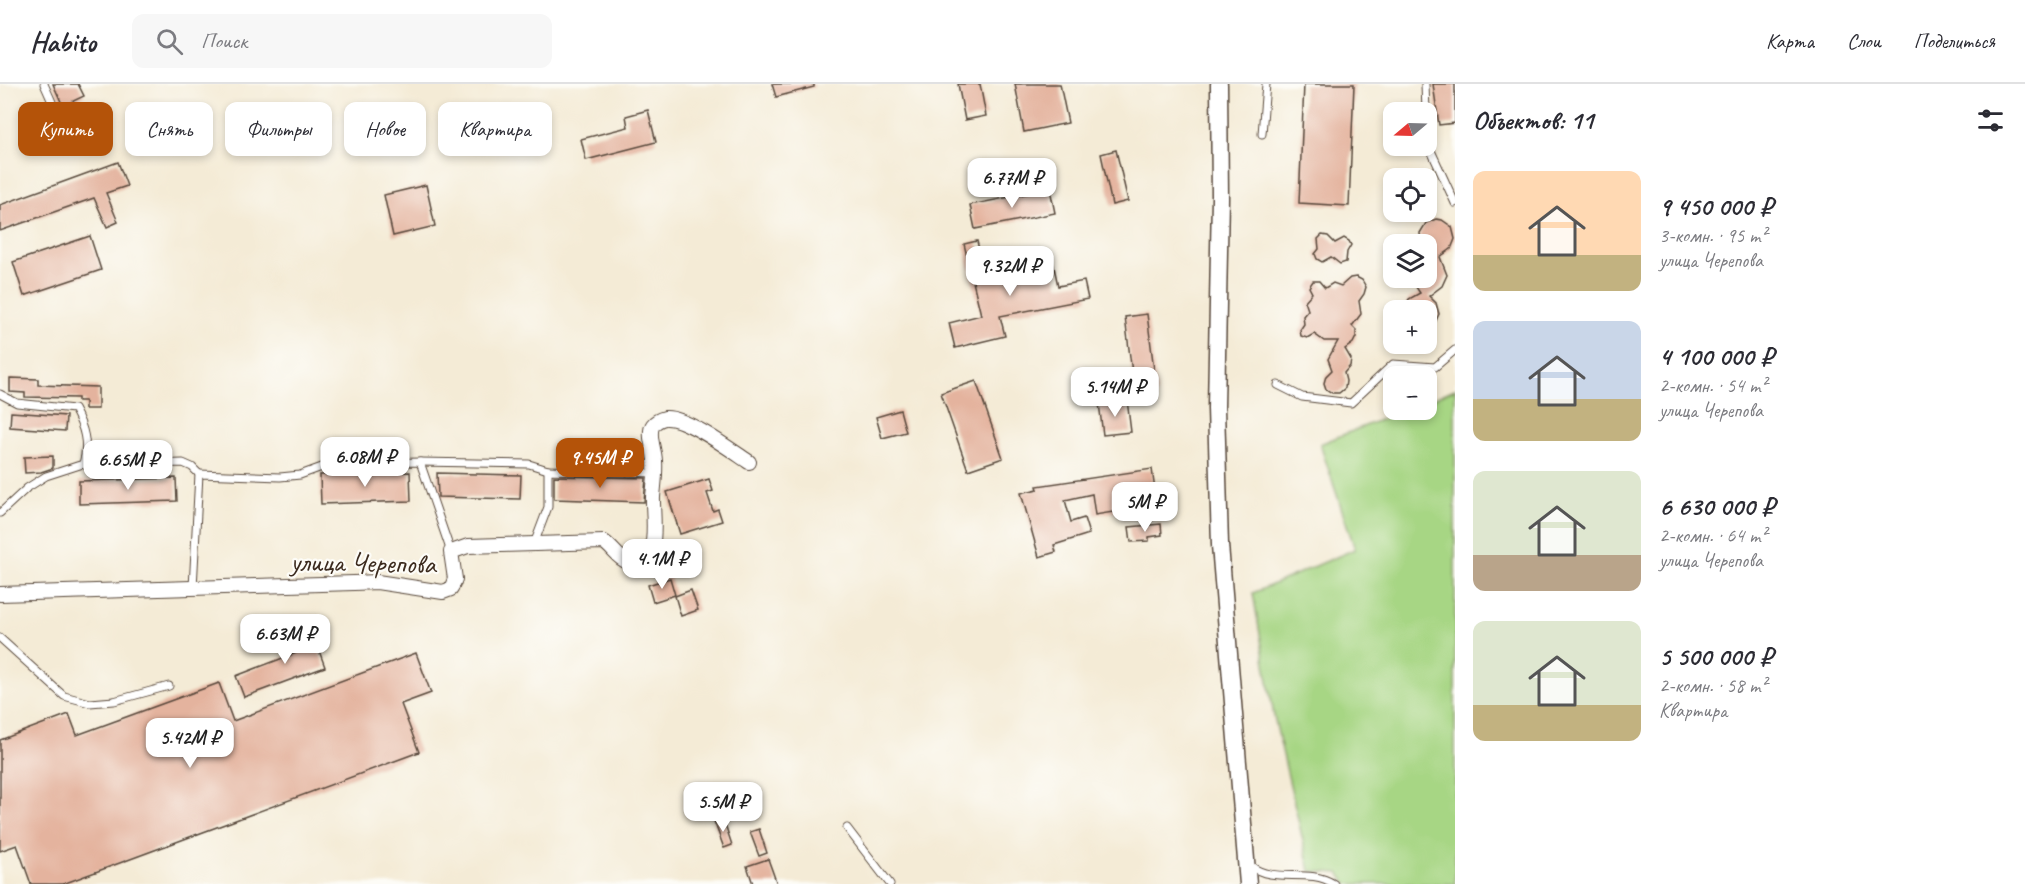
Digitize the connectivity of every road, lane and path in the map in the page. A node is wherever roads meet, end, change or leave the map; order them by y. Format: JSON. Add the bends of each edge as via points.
{"nodes":[{"id":1,"x":44,"y":84,"type":"edge"},
{"id":2,"x":1219,"y":84,"type":"edge"},
{"id":3,"x":1266,"y":84,"type":"edge"},
{"id":4,"x":1425,"y":84,"type":"edge"},
{"id":5,"x":52,"y":102,"type":"dead end"},
{"id":6,"x":1426,"y":102,"type":"edge"},
{"id":7,"x":1263,"y":134,"type":"dead end"},
{"id":8,"x":1434,"y":156,"type":"edge"},
{"id":9,"x":1455,"y":203,"type":"edge"},
{"id":10,"x":1455,"y":350,"type":"edge"},
{"id":11,"x":1278,"y":386,"type":"dead end"},
{"id":12,"x":0,"y":394,"type":"edge"},
{"id":13,"x":420,"y":462,"type":"junction"},
{"id":14,"x":749,"y":462,"type":"dead end"},
{"id":15,"x":83,"y":464,"type":"junction"},
{"id":16,"x":548,"y":470,"type":"junction"},
{"id":17,"x":656,"y":473,"type":"junction"},
{"id":18,"x":199,"y":474,"type":"junction"},
{"id":19,"x":0,"y":513,"type":"edge"},
{"id":20,"x":534,"y":544,"type":"junction"},
{"id":21,"x":451,"y":552,"type":"junction"},
{"id":22,"x":193,"y":588,"type":"junction"},
{"id":23,"x":0,"y":594,"type":"edge"},
{"id":24,"x":0,"y":638,"type":"edge"},
{"id":25,"x":169,"y":686,"type":"dead end"},
{"id":26,"x":847,"y":828,"type":"dead end"},
{"id":27,"x":1246,"y":859,"type":"junction"},
{"id":28,"x":1281,"y":883,"type":"edge"},
{"id":29,"x":890,"y":884,"type":"edge"},
{"id":30,"x":1248,"y":884,"type":"edge"},
{"id":31,"x":1334,"y":884,"type":"edge"}],
"edges":[{"from":1,"to":5,"type":"lane"},
{"from":2,"to":27,"type":"street","via":[[1216,408],[1220,545]]},
{"from":3,"to":7,"type":"lane"},
{"from":4,"to":6,"type":"lane"},
{"from":8,"to":9,"type":"lane"},
{"from":10,"to":11,"type":"lane","via":[[1435,367],[1393,364],[1351,404],[1302,397]]},
{"from":12,"to":15,"type":"lane","via":[[17,402],[74,409],[85,430]]},
{"from":13,"to":16,"type":"lane","via":[[529,465]]},
{"from":13,"to":18,"type":"lane","via":[[330,464],[300,475],[280,477]]},
{"from":13,"to":21,"type":"lane"},
{"from":14,"to":17,"type":"street","name":"улица Черепова","via":[[695,428],[667,418],[653,425],[651,433]]},
{"from":15,"to":18,"type":"lane","via":[[183,463]]},
{"from":15,"to":19,"type":"lane","via":[[46,476]]},
{"from":16,"to":17,"type":"lane"},
{"from":16,"to":20,"type":"lane","via":[[548,507]]},
{"from":17,"to":20,"type":"street","name":"улица Черепова","via":[[654,538],[648,557],[630,563],[620,559],[604,542]]},
{"from":18,"to":22,"type":"lane"},
{"from":20,"to":21,"type":"street","name":"улица Черепова","via":[[468,546]]},
{"from":21,"to":22,"type":"street","name":"улица Черепова","via":[[455,579],[452,589],[443,592],[378,582]]},
{"from":22,"to":23,"type":"street","name":"улица Черепова"},
{"from":24,"to":25,"type":"lane","via":[[64,696],[90,703],[106,702]]},
{"from":26,"to":29,"type":"lane"},
{"from":27,"to":28,"type":"lane","via":[[1265,879]]},
{"from":27,"to":30,"type":"street"},
{"from":28,"to":31,"type":"lane","via":[[1318,878]]}]}
